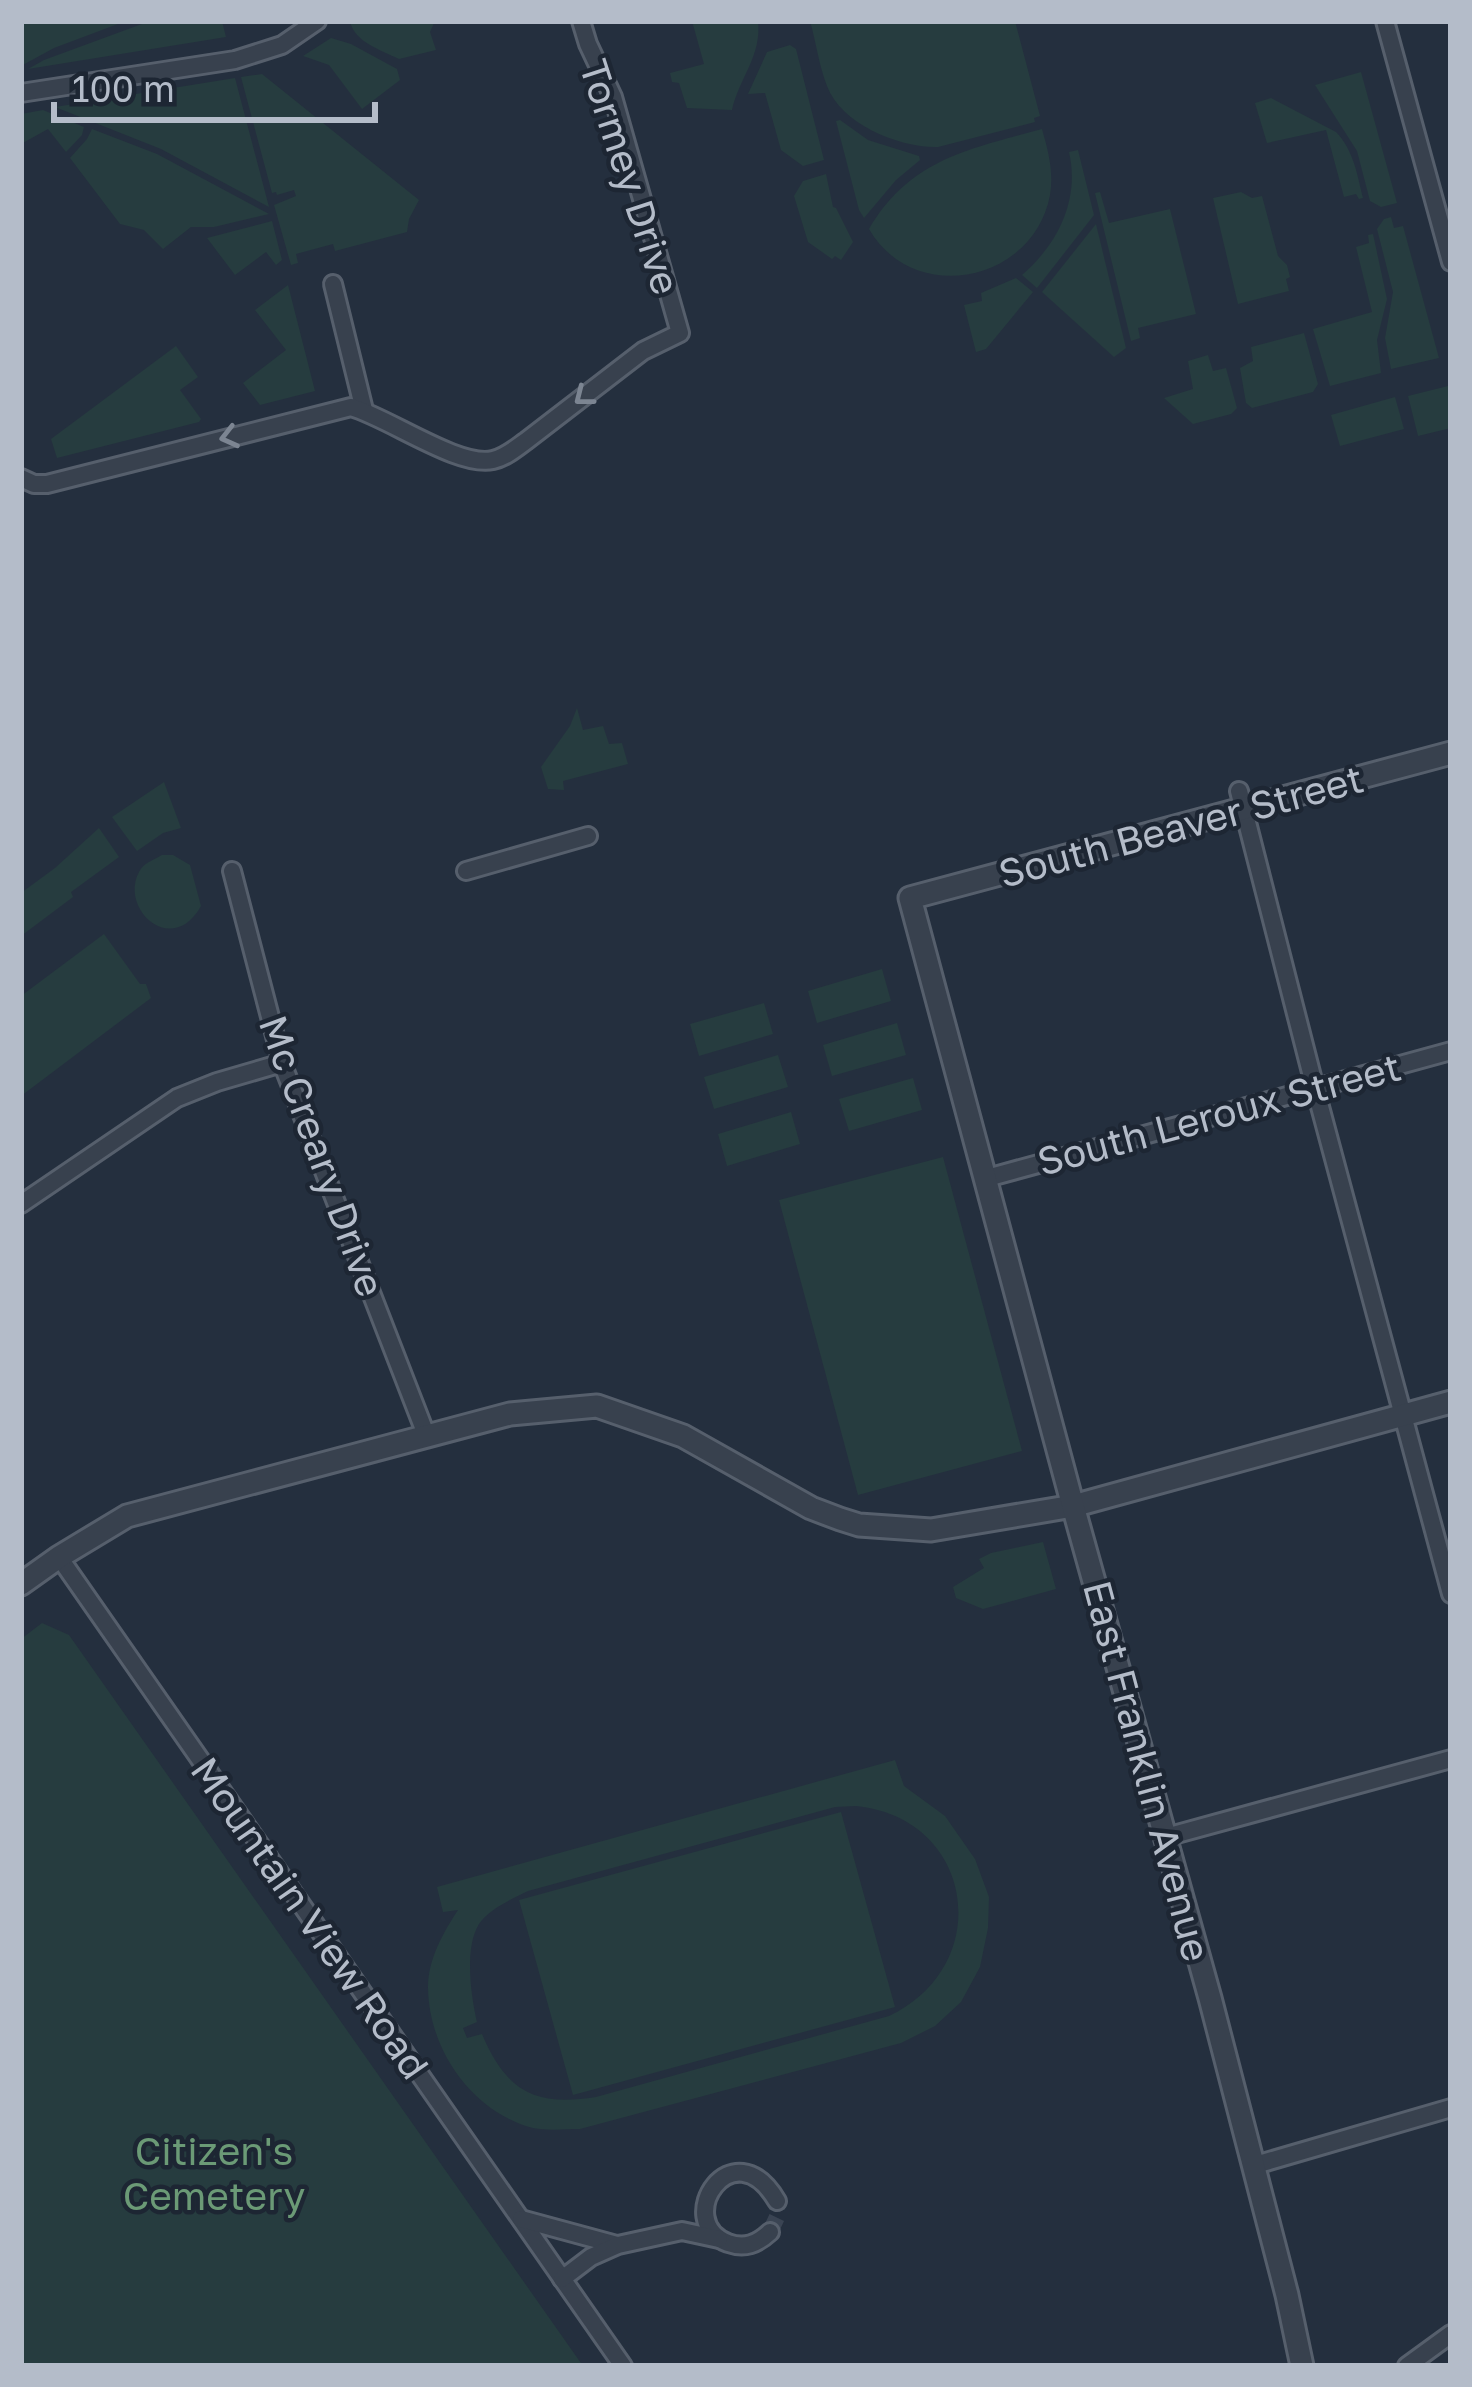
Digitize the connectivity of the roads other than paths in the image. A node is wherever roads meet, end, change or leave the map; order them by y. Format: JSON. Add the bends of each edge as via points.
{"nodes":[{"id":1,"x":317,"y":21,"type":"edge"},
{"id":2,"x":581,"y":21,"type":"edge"},
{"id":3,"x":1385,"y":21,"type":"edge"},
{"id":4,"x":21,"y":93,"type":"edge"},
{"id":5,"x":1451,"y":262,"type":"edge"},
{"id":6,"x":333,"y":284,"type":"dead end"},
{"id":7,"x":364,"y":410,"type":"junction"},
{"id":8,"x":21,"y":478,"type":"edge"},
{"id":9,"x":1451,"y":753,"type":"edge"},
{"id":10,"x":1242,"y":800,"type":"junction"},
{"id":11,"x":588,"y":836,"type":"dead end"},
{"id":12,"x":232,"y":871,"type":"dead end"},
{"id":13,"x":466,"y":871,"type":"dead end"},
{"id":14,"x":910,"y":898,"type":"joint"},
{"id":15,"x":1451,"y":1051,"type":"edge"},
{"id":16,"x":282,"y":1063,"type":"junction"},
{"id":17,"x":1315,"y":1088,"type":"junction"},
{"id":18,"x":987,"y":1178,"type":"junction"},
{"id":19,"x":21,"y":1204,"type":"edge"},
{"id":20,"x":1451,"y":1402,"type":"edge"},
{"id":21,"x":1404,"y":1414,"type":"junction"},
{"id":22,"x":427,"y":1437,"type":"junction"},
{"id":23,"x":1073,"y":1506,"type":"junction"},
{"id":24,"x":59,"y":1557,"type":"junction"},
{"id":25,"x":21,"y":1584,"type":"edge"},
{"id":26,"x":1451,"y":1594,"type":"edge"},
{"id":27,"x":1451,"y":1759,"type":"edge"},
{"id":28,"x":1166,"y":1837,"type":"junction"},
{"id":29,"x":1451,"y":2108,"type":"edge"},
{"id":30,"x":1252,"y":2166,"type":"junction"},
{"id":31,"x":705,"y":2200,"type":"junction"},
{"id":32,"x":777,"y":2201,"type":"dead end"},
{"id":33,"x":521,"y":2219,"type":"junction"},
{"id":34,"x":682,"y":2231,"type":"junction"},
{"id":35,"x":770,"y":2232,"type":"dead end"},
{"id":36,"x":720,"y":2240,"type":"junction"},
{"id":37,"x":618,"y":2245,"type":"junction"},
{"id":38,"x":562,"y":2278,"type":"junction"},
{"id":39,"x":1451,"y":2334,"type":"edge"},
{"id":40,"x":623,"y":2366,"type":"edge"},
{"id":41,"x":1302,"y":2366,"type":"edge"},
{"id":42,"x":1407,"y":2366,"type":"edge"}],
"edges":[{"from":1,"to":4,"type":"street","via":[[282,45],[235,60]]},
{"from":2,"to":7,"type":"street","name":"Tormey Drive","one_way":true,"via":[[613,97],[680,333],[492,461],[456,455]]},
{"from":3,"to":5,"type":"street"},
{"from":6,"to":7,"type":"street"},
{"from":7,"to":8,"type":"street","one_way":true,"via":[[325,412],[47,484]]},
{"from":9,"to":10,"type":"street","name":"South Beaver Street"},
{"from":10,"to":14,"type":"street","name":"South Beaver Street"},
{"from":10,"to":17,"type":"street"},
{"from":11,"to":13,"type":"street"},
{"from":12,"to":16,"type":"street","name":"Mc Creary Drive"},
{"from":14,"to":18,"type":"street","name":"East Franklin Avenue"},
{"from":15,"to":17,"type":"street","name":"South Leroux Street"},
{"from":16,"to":19,"type":"street","via":[[177,1098]]},
{"from":16,"to":22,"type":"street","name":"Mc Creary Drive"},
{"from":17,"to":18,"type":"street","name":"South Leroux Street"},
{"from":17,"to":21,"type":"street"},
{"from":18,"to":23,"type":"street","name":"East Franklin Avenue"},
{"from":20,"to":21,"type":"street"},
{"from":21,"to":23,"type":"street"},
{"from":21,"to":26,"type":"street"},
{"from":22,"to":23,"type":"street","via":[[510,1414],[597,1406],[683,1436],[811,1508],[860,1525],[931,1530]]},
{"from":22,"to":24,"type":"street","via":[[127,1516]]},
{"from":23,"to":28,"type":"street","name":"East Franklin Avenue"},
{"from":24,"to":25,"type":"street"},
{"from":24,"to":33,"type":"street","name":"Mountain View Road"},
{"from":27,"to":28,"type":"street"},
{"from":28,"to":30,"type":"street","name":"East Franklin Avenue"},
{"from":29,"to":30,"type":"street"},
{"from":30,"to":41,"type":"street","name":"East Franklin Avenue"},
{"from":31,"to":32,"type":"street","via":[[719,2180],[743,2172],[766,2182]]},
{"from":31,"to":34,"type":"street"},
{"from":31,"to":36,"type":"street","via":[[706,2220]]},
{"from":33,"to":37,"type":"street"},
{"from":33,"to":38,"type":"street","name":"Mountain View Road"},
{"from":34,"to":36,"type":"street"},
{"from":34,"to":37,"type":"street"},
{"from":35,"to":36,"type":"street","via":[[747,2246]]},
{"from":37,"to":38,"type":"street"},
{"from":38,"to":40,"type":"street","name":"Mountain View Road"},
{"from":39,"to":42,"type":"street"}]}
